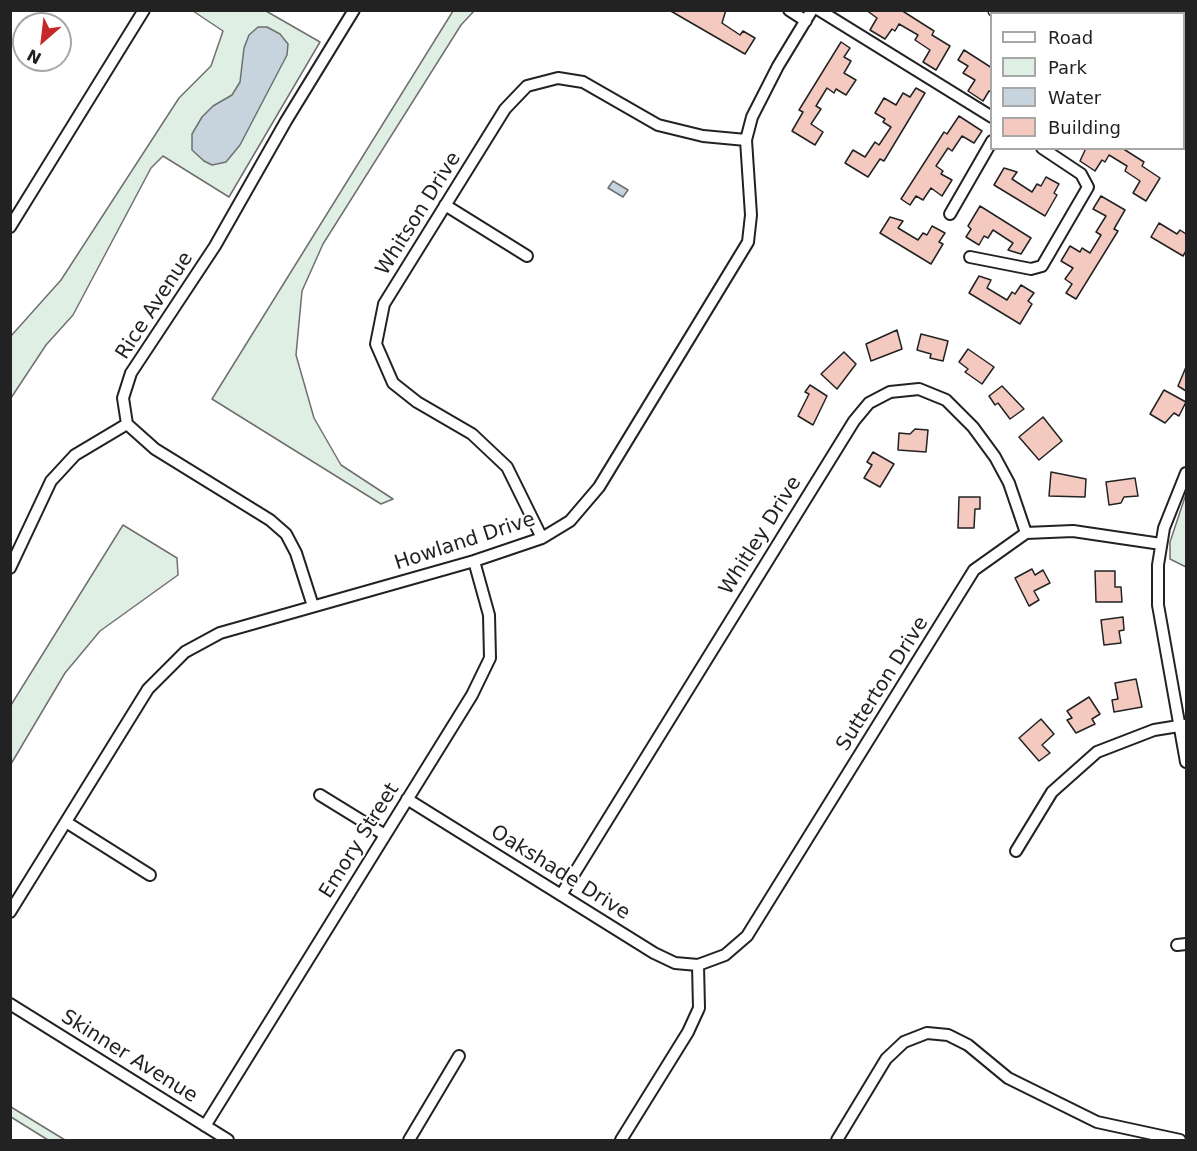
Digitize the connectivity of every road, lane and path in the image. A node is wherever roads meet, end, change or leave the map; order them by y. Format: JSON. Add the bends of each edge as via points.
{"nodes":[{"id":1,"x":144,"y":10,"type":"edge"},
{"id":2,"x":354,"y":10,"type":"edge"},
{"id":3,"x":789,"y":10,"type":"edge"},
{"id":4,"x":812,"y":10,"type":"edge"},
{"id":5,"x":819,"y":10,"type":"edge"},
{"id":6,"x":806,"y":21,"type":"junction"},
{"id":7,"x":990,"y":116,"type":"edge"},
{"id":8,"x":746,"y":140,"type":"junction"},
{"id":9,"x":990,"y":144,"type":"edge"},
{"id":10,"x":1045,"y":150,"type":"edge"},
{"id":11,"x":445,"y":205,"type":"junction"},
{"id":12,"x":950,"y":214,"type":"dead end"},
{"id":13,"x":10,"y":227,"type":"edge"},
{"id":14,"x":527,"y":256,"type":"dead end"},
{"id":15,"x":970,"y":257,"type":"dead end"},
{"id":16,"x":127,"y":424,"type":"junction"},
{"id":17,"x":1186,"y":473,"type":"edge"},
{"id":18,"x":1026,"y":533,"type":"junction"},
{"id":19,"x":542,"y":538,"type":"junction"},
{"id":20,"x":1161,"y":544,"type":"junction"},
{"id":21,"x":474,"y":561,"type":"junction"},
{"id":22,"x":10,"y":568,"type":"edge"},
{"id":23,"x":313,"y":606,"type":"junction"},
{"id":24,"x":1183,"y":725,"type":"edge"},
{"id":25,"x":1186,"y":762,"type":"edge"},
{"id":26,"x":320,"y":795,"type":"dead end"},
{"id":27,"x":407,"y":799,"type":"junction"},
{"id":28,"x":66,"y":822,"type":"junction"},
{"id":29,"x":386,"y":835,"type":"junction"},
{"id":30,"x":1016,"y":851,"type":"dead end"},
{"id":31,"x":150,"y":875,"type":"dead end"},
{"id":32,"x":561,"y":895,"type":"junction"},
{"id":33,"x":10,"y":912,"type":"edge"},
{"id":34,"x":698,"y":964,"type":"junction"},
{"id":35,"x":10,"y":1004,"type":"edge"},
{"id":36,"x":459,"y":1056,"type":"dead end"},
{"id":37,"x":205,"y":1126,"type":"junction"},
{"id":38,"x":228,"y":1140,"type":"edge"},
{"id":39,"x":409,"y":1140,"type":"edge"},
{"id":40,"x":621,"y":1140,"type":"edge"},
{"id":41,"x":837,"y":1140,"type":"edge"},
{"id":42,"x":1180,"y":1140,"type":"edge"}],
"edges":[{"from":1,"to":13,"type":"street"},
{"from":2,"to":16,"type":"street","name":"Rice Avenue","via":[[215,246],[131,373],[123,398]]},
{"from":3,"to":6,"type":"street"},
{"from":4,"to":6,"type":"street","name":"Howland Drive"},
{"from":5,"to":7,"type":"street"},
{"from":6,"to":8,"type":"street","name":"Howland Drive","via":[[752,117]]},
{"from":8,"to":11,"type":"street","name":"Whitson Drive","via":[[703,136],[658,125],[583,82],[558,78],[527,86],[505,109]]},
{"from":8,"to":19,"type":"street","name":"Howland Drive","via":[[751,215],[748,242],[599,487],[570,521]]},
{"from":9,"to":12,"type":"street"},
{"from":10,"to":15,"type":"street","via":[[1081,174],[1088,187],[1042,266],[1031,269]]},
{"from":11,"to":14,"type":"street"},
{"from":11,"to":19,"type":"street","name":"Whitson Drive","via":[[384,304],[376,345],[393,383],[472,434],[507,467]]},
{"from":16,"to":22,"type":"street","via":[[75,455],[51,481]]},
{"from":16,"to":23,"type":"street","via":[[155,449],[270,520],[286,534]]},
{"from":17,"to":20,"type":"street"},
{"from":18,"to":20,"type":"street","via":[[1073,531]]},
{"from":18,"to":32,"type":"street","name":"Whitley Drive","via":[[1009,483],[995,457],[946,400],[919,389],[890,392],[869,403],[848,430]]},
{"from":18,"to":34,"type":"street","name":"Sutterton Drive","via":[[974,570],[747,936],[725,955]]},
{"from":19,"to":21,"type":"street","name":"Howland Drive"},
{"from":20,"to":24,"type":"street","via":[[1158,605]]},
{"from":21,"to":23,"type":"street","name":"Howland Drive"},
{"from":21,"to":27,"type":"street","name":"Emory Street","via":[[489,615],[490,658],[472,695]]},
{"from":23,"to":28,"type":"street","name":"Howland Drive","via":[[220,633],[184,652],[148,689]]},
{"from":24,"to":25,"type":"street"},
{"from":24,"to":30,"type":"street","via":[[1154,730],[1097,752],[1052,792]]},
{"from":26,"to":29,"type":"street"},
{"from":27,"to":29,"type":"street","name":"Emory Street"},
{"from":27,"to":32,"type":"street","name":"Oakshade Drive"},
{"from":28,"to":31,"type":"street"},
{"from":28,"to":33,"type":"street","name":"Howland Drive"},
{"from":29,"to":37,"type":"street","name":"Emory Street"},
{"from":32,"to":34,"type":"street","name":"Oakshade Drive","via":[[654,953],[675,963]]},
{"from":34,"to":40,"type":"street","via":[[699,1008]]},
{"from":35,"to":37,"type":"street","name":"Skinner Avenue"},
{"from":36,"to":39,"type":"street"},
{"from":37,"to":38,"type":"street","name":"Skinner Avenue"},
{"from":41,"to":42,"type":"street","via":[[886,1059],[904,1042],[927,1033],[948,1035],[968,1045],[1008,1078],[1097,1122]]}]}
